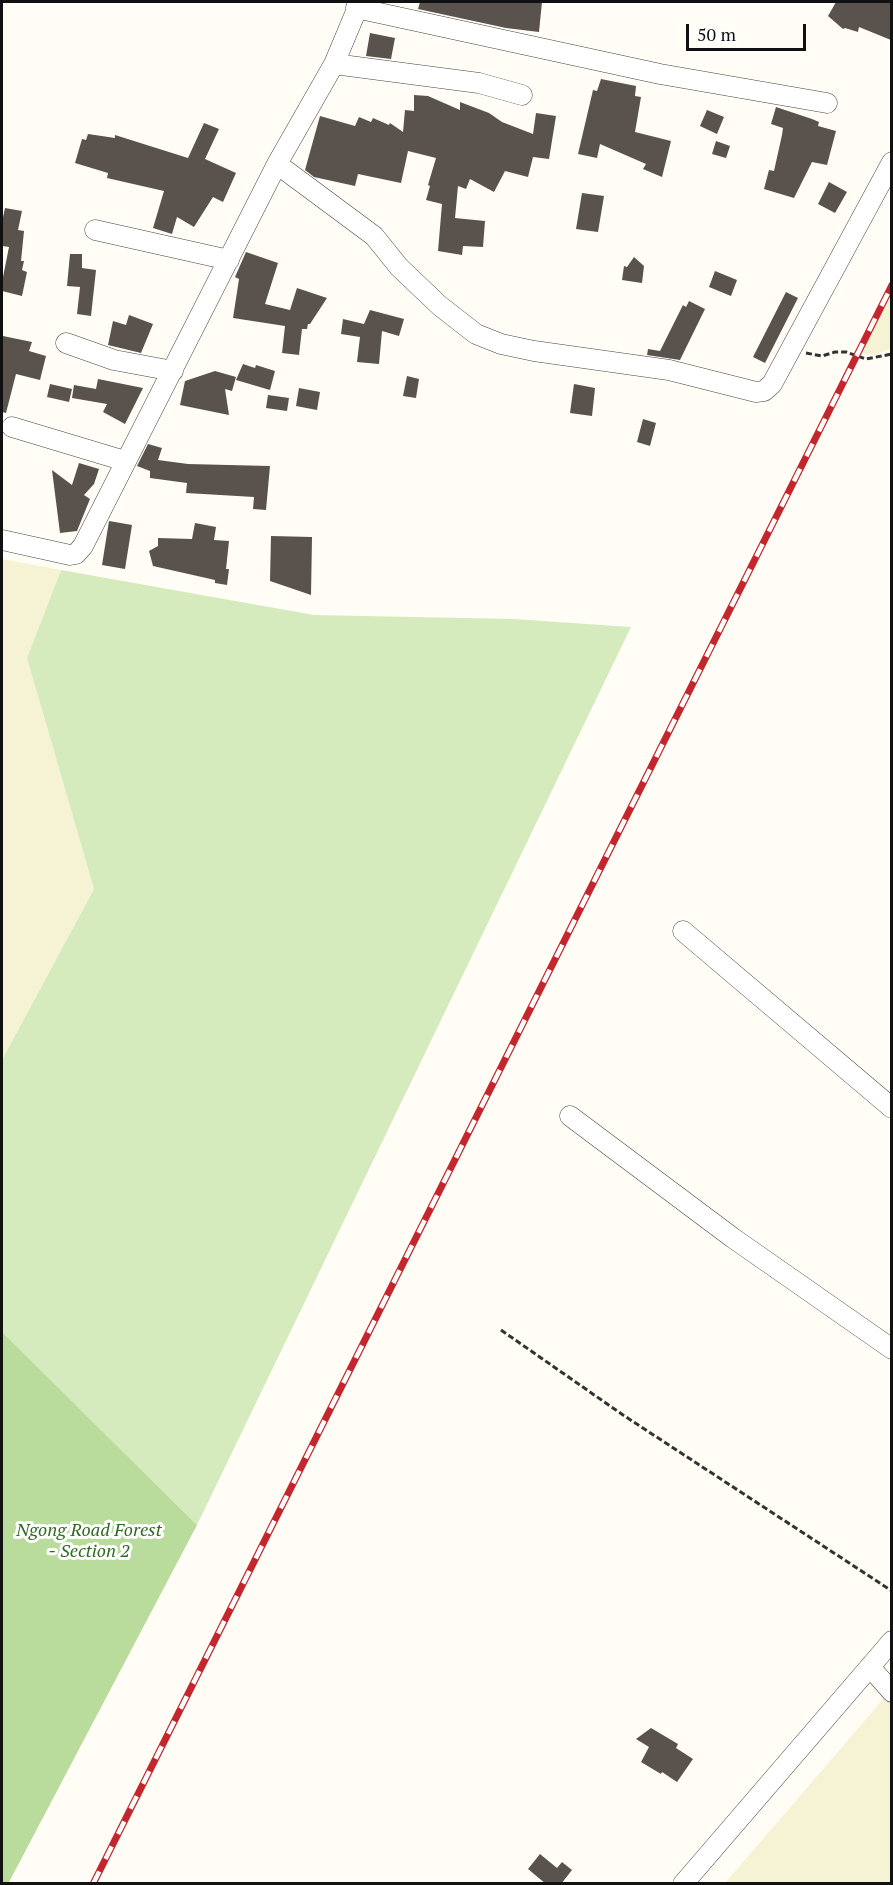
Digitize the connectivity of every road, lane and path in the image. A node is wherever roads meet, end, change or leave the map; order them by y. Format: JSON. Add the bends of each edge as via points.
{"nodes":[{"id":1,"x":358,"y":5,"type":"edge"},
{"id":2,"x":334,"y":64,"type":"junction"},
{"id":3,"x":522,"y":95,"type":"dead end"},
{"id":4,"x":827,"y":102,"type":"dead end"},
{"id":5,"x":891,"y":162,"type":"edge"},
{"id":6,"x":277,"y":164,"type":"junction"},
{"id":7,"x":95,"y":230,"type":"dead end"},
{"id":8,"x":229,"y":260,"type":"junction"},
{"id":9,"x":66,"y":343,"type":"dead end"},
{"id":10,"x":791,"y":350,"type":"junction"},
{"id":11,"x":891,"y":354,"type":"edge"},
{"id":12,"x":173,"y":371,"type":"junction"},
{"id":13,"x":12,"y":427,"type":"dead end"},
{"id":14,"x":125,"y":461,"type":"junction"},
{"id":15,"x":2,"y":540,"type":"edge"},
{"id":16,"x":683,"y":931,"type":"dead end"},
{"id":17,"x":891,"y":1108,"type":"edge"},
{"id":18,"x":570,"y":1116,"type":"dead end"},
{"id":19,"x":501,"y":1330,"type":"dead end"},
{"id":20,"x":891,"y":1349,"type":"edge"},
{"id":21,"x":891,"y":1591,"type":"edge"},
{"id":22,"x":891,"y":1641,"type":"edge"},
{"id":23,"x":870,"y":1667,"type":"junction"},
{"id":24,"x":891,"y":1692,"type":"edge"},
{"id":25,"x":683,"y":1884,"type":"edge"}],
"edges":[{"from":1,"to":2,"type":"street"},
{"from":1,"to":4,"type":"street","via":[[660,74]]},
{"from":2,"to":3,"type":"street","via":[[479,83]]},
{"from":2,"to":6,"type":"street"},
{"from":5,"to":10,"type":"street"},
{"from":6,"to":8,"type":"street"},
{"from":6,"to":10,"type":"street","via":[[374,236],[399,267],[440,306],[476,334],[501,344],[669,370],[756,392],[772,384]]},
{"from":7,"to":8,"type":"street"},
{"from":8,"to":12,"type":"street"},
{"from":9,"to":12,"type":"street","via":[[114,360]]},
{"from":10,"to":11,"type":"path","via":[[822,356],[846,352],[866,359]]},
{"from":12,"to":14,"type":"street"},
{"from":13,"to":14,"type":"street"},
{"from":14,"to":15,"type":"street","via":[[76,554]]},
{"from":16,"to":17,"type":"street"},
{"from":18,"to":20,"type":"street"},
{"from":19,"to":21,"type":"path"},
{"from":22,"to":23,"type":"street"},
{"from":23,"to":24,"type":"street"},
{"from":23,"to":25,"type":"street"}]}
